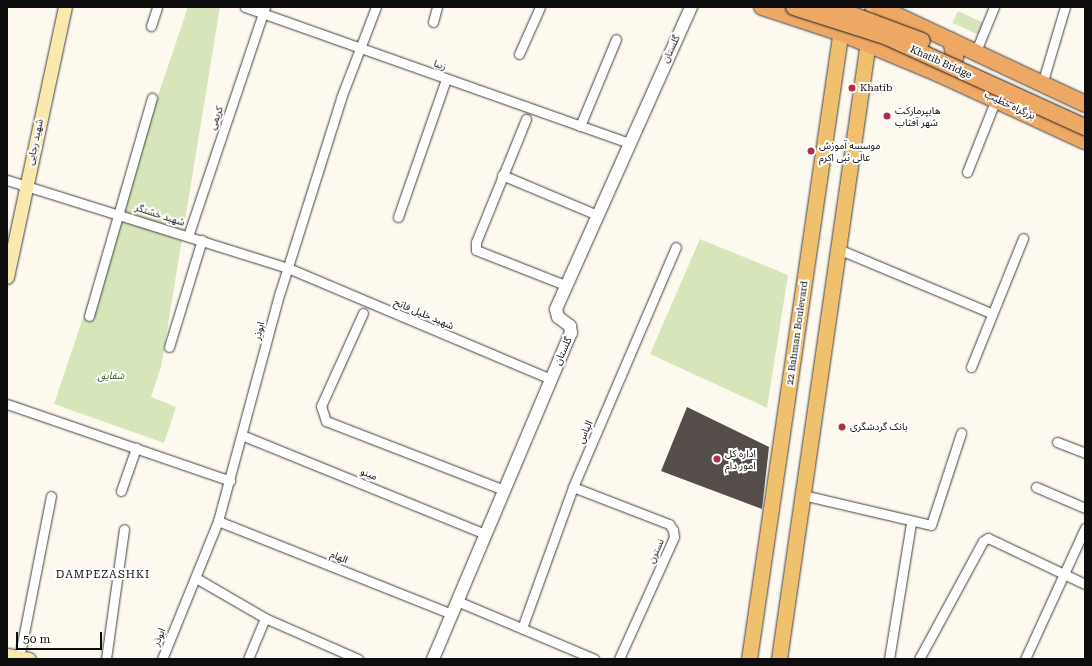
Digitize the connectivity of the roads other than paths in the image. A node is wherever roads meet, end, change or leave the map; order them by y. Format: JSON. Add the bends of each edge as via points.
{"nodes":[{"id":1,"x":65,"y":7,"type":"edge"},
{"id":2,"x":157,"y":7,"type":"edge"},
{"id":3,"x":245,"y":7,"type":"edge"},
{"id":4,"x":376,"y":7,"type":"edge"},
{"id":5,"x":437,"y":7,"type":"edge"},
{"id":6,"x":540,"y":7,"type":"edge"},
{"id":7,"x":691,"y":7,"type":"edge"},
{"id":8,"x":762,"y":7,"type":"edge"},
{"id":9,"x":794,"y":7,"type":"edge"},
{"id":10,"x":831,"y":7,"type":"edge"},
{"id":11,"x":844,"y":7,"type":"edge"},
{"id":12,"x":873,"y":7,"type":"edge"},
{"id":13,"x":879,"y":7,"type":"edge"},
{"id":14,"x":994,"y":7,"type":"edge"},
{"id":15,"x":1065,"y":7,"type":"edge"},
{"id":16,"x":264,"y":10,"type":"edge"},
{"id":17,"x":433,"y":22,"type":"dead end"},
{"id":18,"x":151,"y":26,"type":"dead end"},
{"id":19,"x":841,"y":33,"type":"junction"},
{"id":20,"x":616,"y":39,"type":"dead end"},
{"id":21,"x":951,"y":40,"type":"junction"},
{"id":22,"x":868,"y":44,"type":"junction"},
{"id":23,"x":358,"y":47,"type":"junction"},
{"id":24,"x":979,"y":53,"type":"junction"},
{"id":25,"x":519,"y":54,"type":"dead end"},
{"id":26,"x":937,"y":73,"type":"junction"},
{"id":27,"x":446,"y":79,"type":"junction"},
{"id":28,"x":1042,"y":84,"type":"junction"},
{"id":29,"x":967,"y":85,"type":"junction"},
{"id":30,"x":152,"y":98,"type":"dead end"},
{"id":31,"x":996,"y":99,"type":"junction"},
{"id":32,"x":1085,"y":104,"type":"edge"},
{"id":33,"x":1085,"y":116,"type":"edge"},
{"id":34,"x":526,"y":119,"type":"dead end"},
{"id":35,"x":580,"y":126,"type":"junction"},
{"id":36,"x":1085,"y":127,"type":"edge"},
{"id":37,"x":1085,"y":141,"type":"edge"},
{"id":38,"x":628,"y":143,"type":"junction"},
{"id":39,"x":967,"y":172,"type":"dead end"},
{"id":40,"x":502,"y":175,"type":"junction"},
{"id":41,"x":7,"y":180,"type":"edge"},
{"id":42,"x":26,"y":183,"type":"junction"},
{"id":43,"x":118,"y":213,"type":"junction"},
{"id":44,"x":597,"y":215,"type":"junction"},
{"id":45,"x":398,"y":217,"type":"dead end"},
{"id":46,"x":188,"y":236,"type":"junction"},
{"id":47,"x":1023,"y":238,"type":"dead end"},
{"id":48,"x":202,"y":240,"type":"junction"},
{"id":49,"x":676,"y":247,"type":"dead end"},
{"id":50,"x":838,"y":249,"type":"junction"},
{"id":51,"x":288,"y":268,"type":"junction"},
{"id":52,"x":7,"y":277,"type":"edge"},
{"id":53,"x":565,"y":285,"type":"junction"},
{"id":54,"x":991,"y":312,"type":"junction"},
{"id":55,"x":362,"y":313,"type":"dead end"},
{"id":56,"x":89,"y":316,"type":"dead end"},
{"id":57,"x":169,"y":347,"type":"dead end"},
{"id":58,"x":971,"y":367,"type":"dead end"},
{"id":59,"x":551,"y":379,"type":"junction"},
{"id":60,"x":7,"y":404,"type":"edge"},
{"id":61,"x":961,"y":433,"type":"dead end"},
{"id":62,"x":244,"y":436,"type":"junction"},
{"id":63,"x":1057,"y":442,"type":"dead end"},
{"id":64,"x":136,"y":448,"type":"junction"},
{"id":65,"x":1085,"y":453,"type":"edge"},
{"id":66,"x":230,"y":481,"type":"junction"},
{"id":67,"x":573,"y":487,"type":"junction"},
{"id":68,"x":1036,"y":487,"type":"dead end"},
{"id":69,"x":504,"y":490,"type":"junction"},
{"id":70,"x":121,"y":491,"type":"dead end"},
{"id":71,"x":803,"y":495,"type":"junction"},
{"id":72,"x":51,"y":496,"type":"dead end"},
{"id":73,"x":1085,"y":508,"type":"edge"},
{"id":74,"x":218,"y":521,"type":"junction"},
{"id":75,"x":911,"y":523,"type":"junction"},
{"id":76,"x":1085,"y":528,"type":"edge"},
{"id":77,"x":124,"y":530,"type":"dead end"},
{"id":78,"x":486,"y":534,"type":"junction"},
{"id":79,"x":1065,"y":572,"type":"junction"},
{"id":80,"x":196,"y":578,"type":"junction"},
{"id":81,"x":1085,"y":584,"type":"edge"},
{"id":82,"x":457,"y":601,"type":"junction"},
{"id":83,"x":452,"y":614,"type":"junction"},
{"id":84,"x":264,"y":618,"type":"junction"},
{"id":85,"x":522,"y":628,"type":"junction"},
{"id":86,"x":338,"y":650,"type":"junction"},
{"id":87,"x":18,"y":657,"type":"edge"},
{"id":88,"x":106,"y":659,"type":"edge"},
{"id":89,"x":162,"y":659,"type":"edge"},
{"id":90,"x":248,"y":659,"type":"edge"},
{"id":91,"x":334,"y":659,"type":"edge"},
{"id":92,"x":358,"y":659,"type":"edge"},
{"id":93,"x":433,"y":659,"type":"edge"},
{"id":94,"x":594,"y":659,"type":"edge"},
{"id":95,"x":619,"y":659,"type":"edge"},
{"id":96,"x":749,"y":659,"type":"edge"},
{"id":97,"x":779,"y":659,"type":"edge"},
{"id":98,"x":889,"y":659,"type":"edge"},
{"id":99,"x":919,"y":659,"type":"edge"},
{"id":100,"x":1025,"y":659,"type":"edge"}],
"edges":[{"from":1,"to":42,"type":"main road","name":"شهید رجایی"},
{"from":2,"to":18,"type":"street"},
{"from":3,"to":16,"type":"street","name":"زیبا"},
{"from":4,"to":23,"type":"street","name":"ابوذر"},
{"from":5,"to":17,"type":"street"},
{"from":6,"to":25,"type":"street"},
{"from":7,"to":38,"type":"street","name":"گلستان"},
{"from":8,"to":19,"type":"highway","name":"بزرگراه خطیب"},
{"from":9,"to":36,"type":"highway","name":"Khatib Bridge","bridge":true,"via":[[885,36]]},
{"from":10,"to":33,"type":"highway","name":"Khatib Bridge","bridge":true,"via":[[889,26]]},
{"from":11,"to":19,"type":"main road","name":"22 Bahman Boulevard"},
{"from":12,"to":22,"type":"main road"},
{"from":13,"to":21,"type":"highway"},
{"from":14,"to":24,"type":"street"},
{"from":15,"to":28,"type":"street"},
{"from":16,"to":23,"type":"street","name":"زیبا"},
{"from":16,"to":46,"type":"street","name":"کریمی"},
{"from":19,"to":22,"type":"highway","name":"بزرگراه خطیب"},
{"from":19,"to":96,"type":"main road","name":"22 Bahman Boulevard"},
{"from":20,"to":35,"type":"street"},
{"from":21,"to":24,"type":"highway"},
{"from":21,"to":26,"type":"highway","via":[[955,58],[949,68]]},
{"from":22,"to":26,"type":"highway","name":"بزرگراه خطیب"},
{"from":22,"to":50,"type":"main road"},
{"from":23,"to":27,"type":"street","name":"زیبا"},
{"from":23,"to":51,"type":"street","name":"ابوذر"},
{"from":24,"to":28,"type":"highway"},
{"from":24,"to":29,"type":"highway","via":[[970,53],[960,59],[957,69]]},
{"from":26,"to":29,"type":"highway","name":"بزرگراه خطیب"},
{"from":27,"to":35,"type":"street","name":"زیبا"},
{"from":27,"to":45,"type":"street"},
{"from":28,"to":32,"type":"highway"},
{"from":29,"to":31,"type":"highway","name":"بزرگراه خطیب"},
{"from":30,"to":43,"type":"street"},
{"from":31,"to":37,"type":"highway","name":"بزرگراه خطیب"},
{"from":31,"to":39,"type":"street"},
{"from":34,"to":40,"type":"street"},
{"from":35,"to":38,"type":"street","name":"زیبا"},
{"from":38,"to":44,"type":"street","name":"گلستان"},
{"from":40,"to":44,"type":"street"},
{"from":40,"to":53,"type":"street","via":[[476,242],[476,250]]},
{"from":41,"to":42,"type":"street","name":"شهید خشتگر"},
{"from":42,"to":43,"type":"street","name":"شهید خشتگر"},
{"from":42,"to":52,"type":"main road","name":"شهید رجایی"},
{"from":43,"to":46,"type":"street","name":"شهید خشتگر"},
{"from":43,"to":56,"type":"street"},
{"from":44,"to":53,"type":"street","name":"گلستان"},
{"from":46,"to":48,"type":"street","name":"شهید خشتگر"},
{"from":47,"to":54,"type":"street"},
{"from":48,"to":51,"type":"street","name":"شهید خشتگر"},
{"from":48,"to":57,"type":"street"},
{"from":49,"to":67,"type":"street","name":"الیاس"},
{"from":50,"to":54,"type":"street"},
{"from":50,"to":71,"type":"main road"},
{"from":51,"to":59,"type":"street","name":"شهید خلیل فاتح"},
{"from":51,"to":62,"type":"street","name":"ابوذر"},
{"from":53,"to":59,"type":"street","name":"گلستان","via":[[556,314],[572,330]]},
{"from":54,"to":58,"type":"street"},
{"from":55,"to":69,"type":"street","via":[[321,406],[326,421]]},
{"from":59,"to":69,"type":"street","name":"گلستان"},
{"from":60,"to":64,"type":"street"},
{"from":61,"to":75,"type":"street","via":[[933,522],[927,527]]},
{"from":62,"to":66,"type":"street","name":"ابوذر"},
{"from":62,"to":78,"type":"street","name":"مینو"},
{"from":63,"to":65,"type":"street"},
{"from":64,"to":66,"type":"street"},
{"from":64,"to":70,"type":"street"},
{"from":66,"to":74,"type":"street","name":"ابوذر"},
{"from":67,"to":85,"type":"street","name":"الیاس"},
{"from":67,"to":95,"type":"street","name":"نسترن","via":[[669,524],[673,530],[674,537]]},
{"from":68,"to":73,"type":"street"},
{"from":69,"to":78,"type":"street","name":"گلستان"},
{"from":71,"to":75,"type":"street"},
{"from":71,"to":97,"type":"main road"},
{"from":72,"to":87,"type":"street"},
{"from":74,"to":80,"type":"street","name":"ابوذر"},
{"from":74,"to":83,"type":"street","name":"الهام"},
{"from":75,"to":98,"type":"street"},
{"from":76,"to":79,"type":"street"},
{"from":77,"to":88,"type":"street"},
{"from":78,"to":82,"type":"street","name":"گلستان"},
{"from":79,"to":81,"type":"street"},
{"from":79,"to":99,"type":"street","via":[[988,538],[983,541]]},
{"from":79,"to":100,"type":"street"},
{"from":80,"to":84,"type":"street"},
{"from":80,"to":89,"type":"street","name":"ابوذر"},
{"from":82,"to":83,"type":"street","name":"گلستان"},
{"from":82,"to":85,"type":"street"},
{"from":83,"to":93,"type":"street","name":"گلستان"},
{"from":84,"to":86,"type":"street"},
{"from":84,"to":90,"type":"street"},
{"from":85,"to":94,"type":"street"},
{"from":86,"to":91,"type":"street"},
{"from":86,"to":92,"type":"street"}]}
